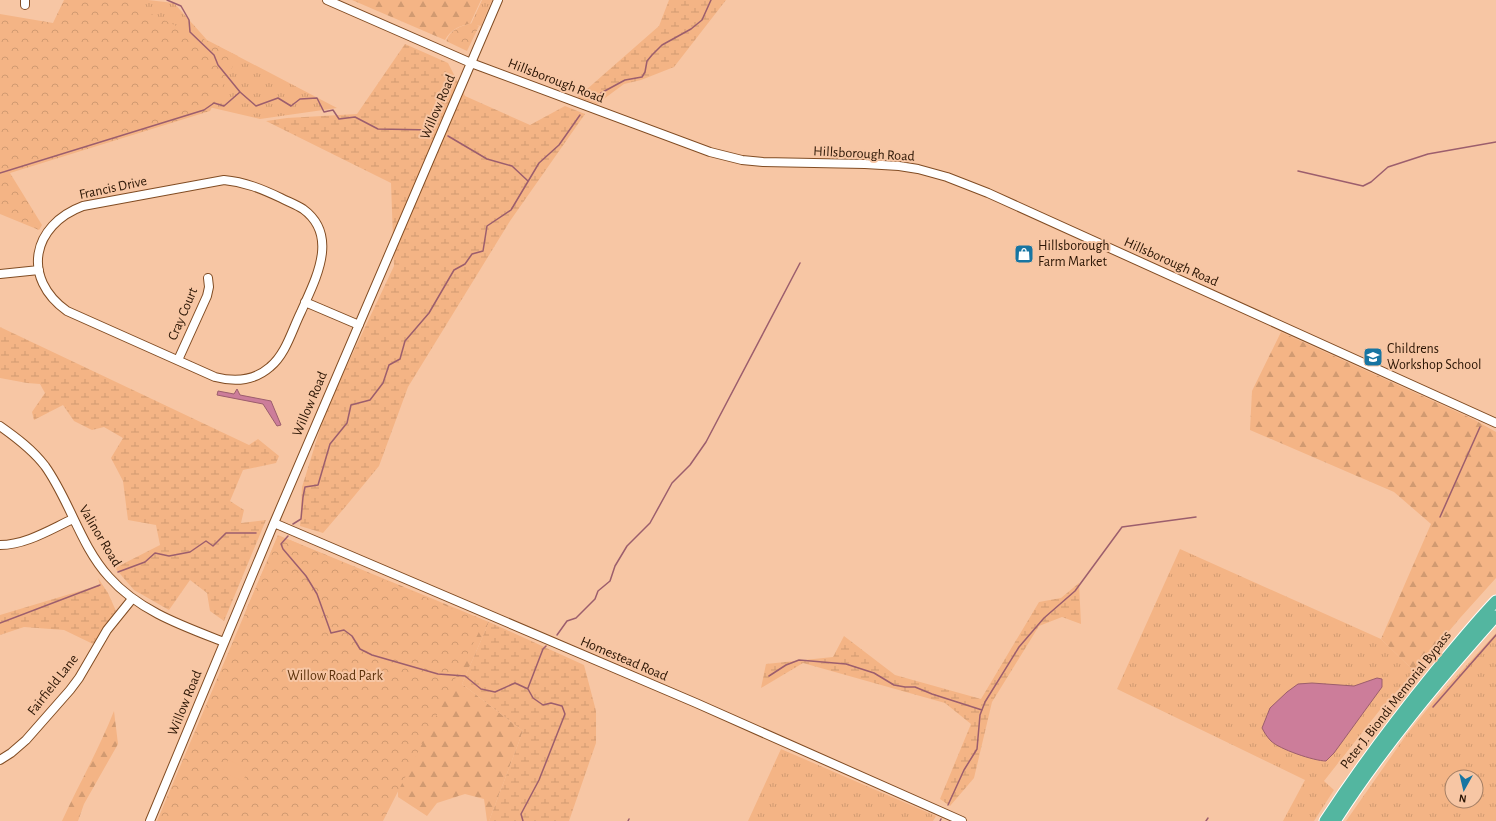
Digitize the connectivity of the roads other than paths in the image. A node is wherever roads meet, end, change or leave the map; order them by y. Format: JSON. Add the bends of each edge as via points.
{"nodes":[{"id":1,"x":327,"y":0,"type":"edge"},
{"id":2,"x":498,"y":0,"type":"edge"},
{"id":3,"x":471,"y":62,"type":"junction"},
{"id":4,"x":39,"y":270,"type":"junction"},
{"id":5,"x":0,"y":274,"type":"edge"},
{"id":6,"x":208,"y":278,"type":"dead end"},
{"id":7,"x":305,"y":302,"type":"junction"},
{"id":8,"x":359,"y":325,"type":"junction"},
{"id":9,"x":178,"y":360,"type":"junction"},
{"id":10,"x":1496,"y":423,"type":"edge"},
{"id":11,"x":0,"y":426,"type":"edge"},
{"id":12,"x":73,"y":519,"type":"junction"},
{"id":13,"x":274,"y":523,"type":"junction"},
{"id":14,"x":0,"y":545,"type":"edge"},
{"id":15,"x":132,"y":599,"type":"junction"},
{"id":16,"x":1496,"y":601,"type":"edge"},
{"id":17,"x":1496,"y":616,"type":"edge"},
{"id":18,"x":224,"y":642,"type":"junction"},
{"id":19,"x":0,"y":760,"type":"edge"},
{"id":20,"x":150,"y":821,"type":"edge"},
{"id":21,"x":962,"y":821,"type":"edge"},
{"id":22,"x":1325,"y":821,"type":"edge"},
{"id":23,"x":1334,"y":821,"type":"edge"}],
"edges":[{"from":1,"to":3,"type":"street","name":"Hillsborough Road"},
{"from":2,"to":3,"type":"street","name":"Willow Road"},
{"from":3,"to":8,"type":"street","name":"Willow Road"},
{"from":3,"to":10,"type":"street","name":"Hillsborough Road","via":[[724,156],[763,162],[899,166],[947,177],[988,193]]},
{"from":4,"to":5,"type":"street"},
{"from":4,"to":7,"type":"street","name":"Francis Drive","via":[[40,250],[44,237],[53,223],[67,212],[83,206],[205,183],[235,181],[255,186],[298,206],[316,224],[322,239],[322,256]]},
{"from":4,"to":9,"type":"street","name":"Francis Drive","via":[[43,284],[51,297],[67,311]]},
{"from":6,"to":9,"type":"street","name":"Cray Court","via":[[207,296]]},
{"from":7,"to":8,"type":"street"},
{"from":7,"to":9,"type":"street","name":"Francis Drive","via":[[280,356],[269,368],[256,376],[240,380],[223,379]]},
{"from":8,"to":13,"type":"street","name":"Willow Road"},
{"from":11,"to":12,"type":"street","name":"Valinor Road","via":[[40,460],[55,481]]},
{"from":12,"to":14,"type":"street","via":[[27,540]]},
{"from":12,"to":15,"type":"street","name":"Valinor Road","via":[[101,568]]},
{"from":13,"to":18,"type":"street","name":"Willow Road"},
{"from":13,"to":21,"type":"street","name":"Homestead Road","via":[[696,703]]},
{"from":15,"to":18,"type":"street","name":"Valinor Road","via":[[160,616]]},
{"from":15,"to":19,"type":"street","name":"Fairfield Lane","via":[[108,630],[70,690],[26,740]]},
{"from":16,"to":22,"type":"highway","name":"Peter J. Biondi Memorial Bypass","via":[[1382,739]]},
{"from":17,"to":23,"type":"highway","name":"Peter J. Biondi Memorial Bypass","via":[[1393,738]]},
{"from":18,"to":20,"type":"street","name":"Willow Road"}]}
